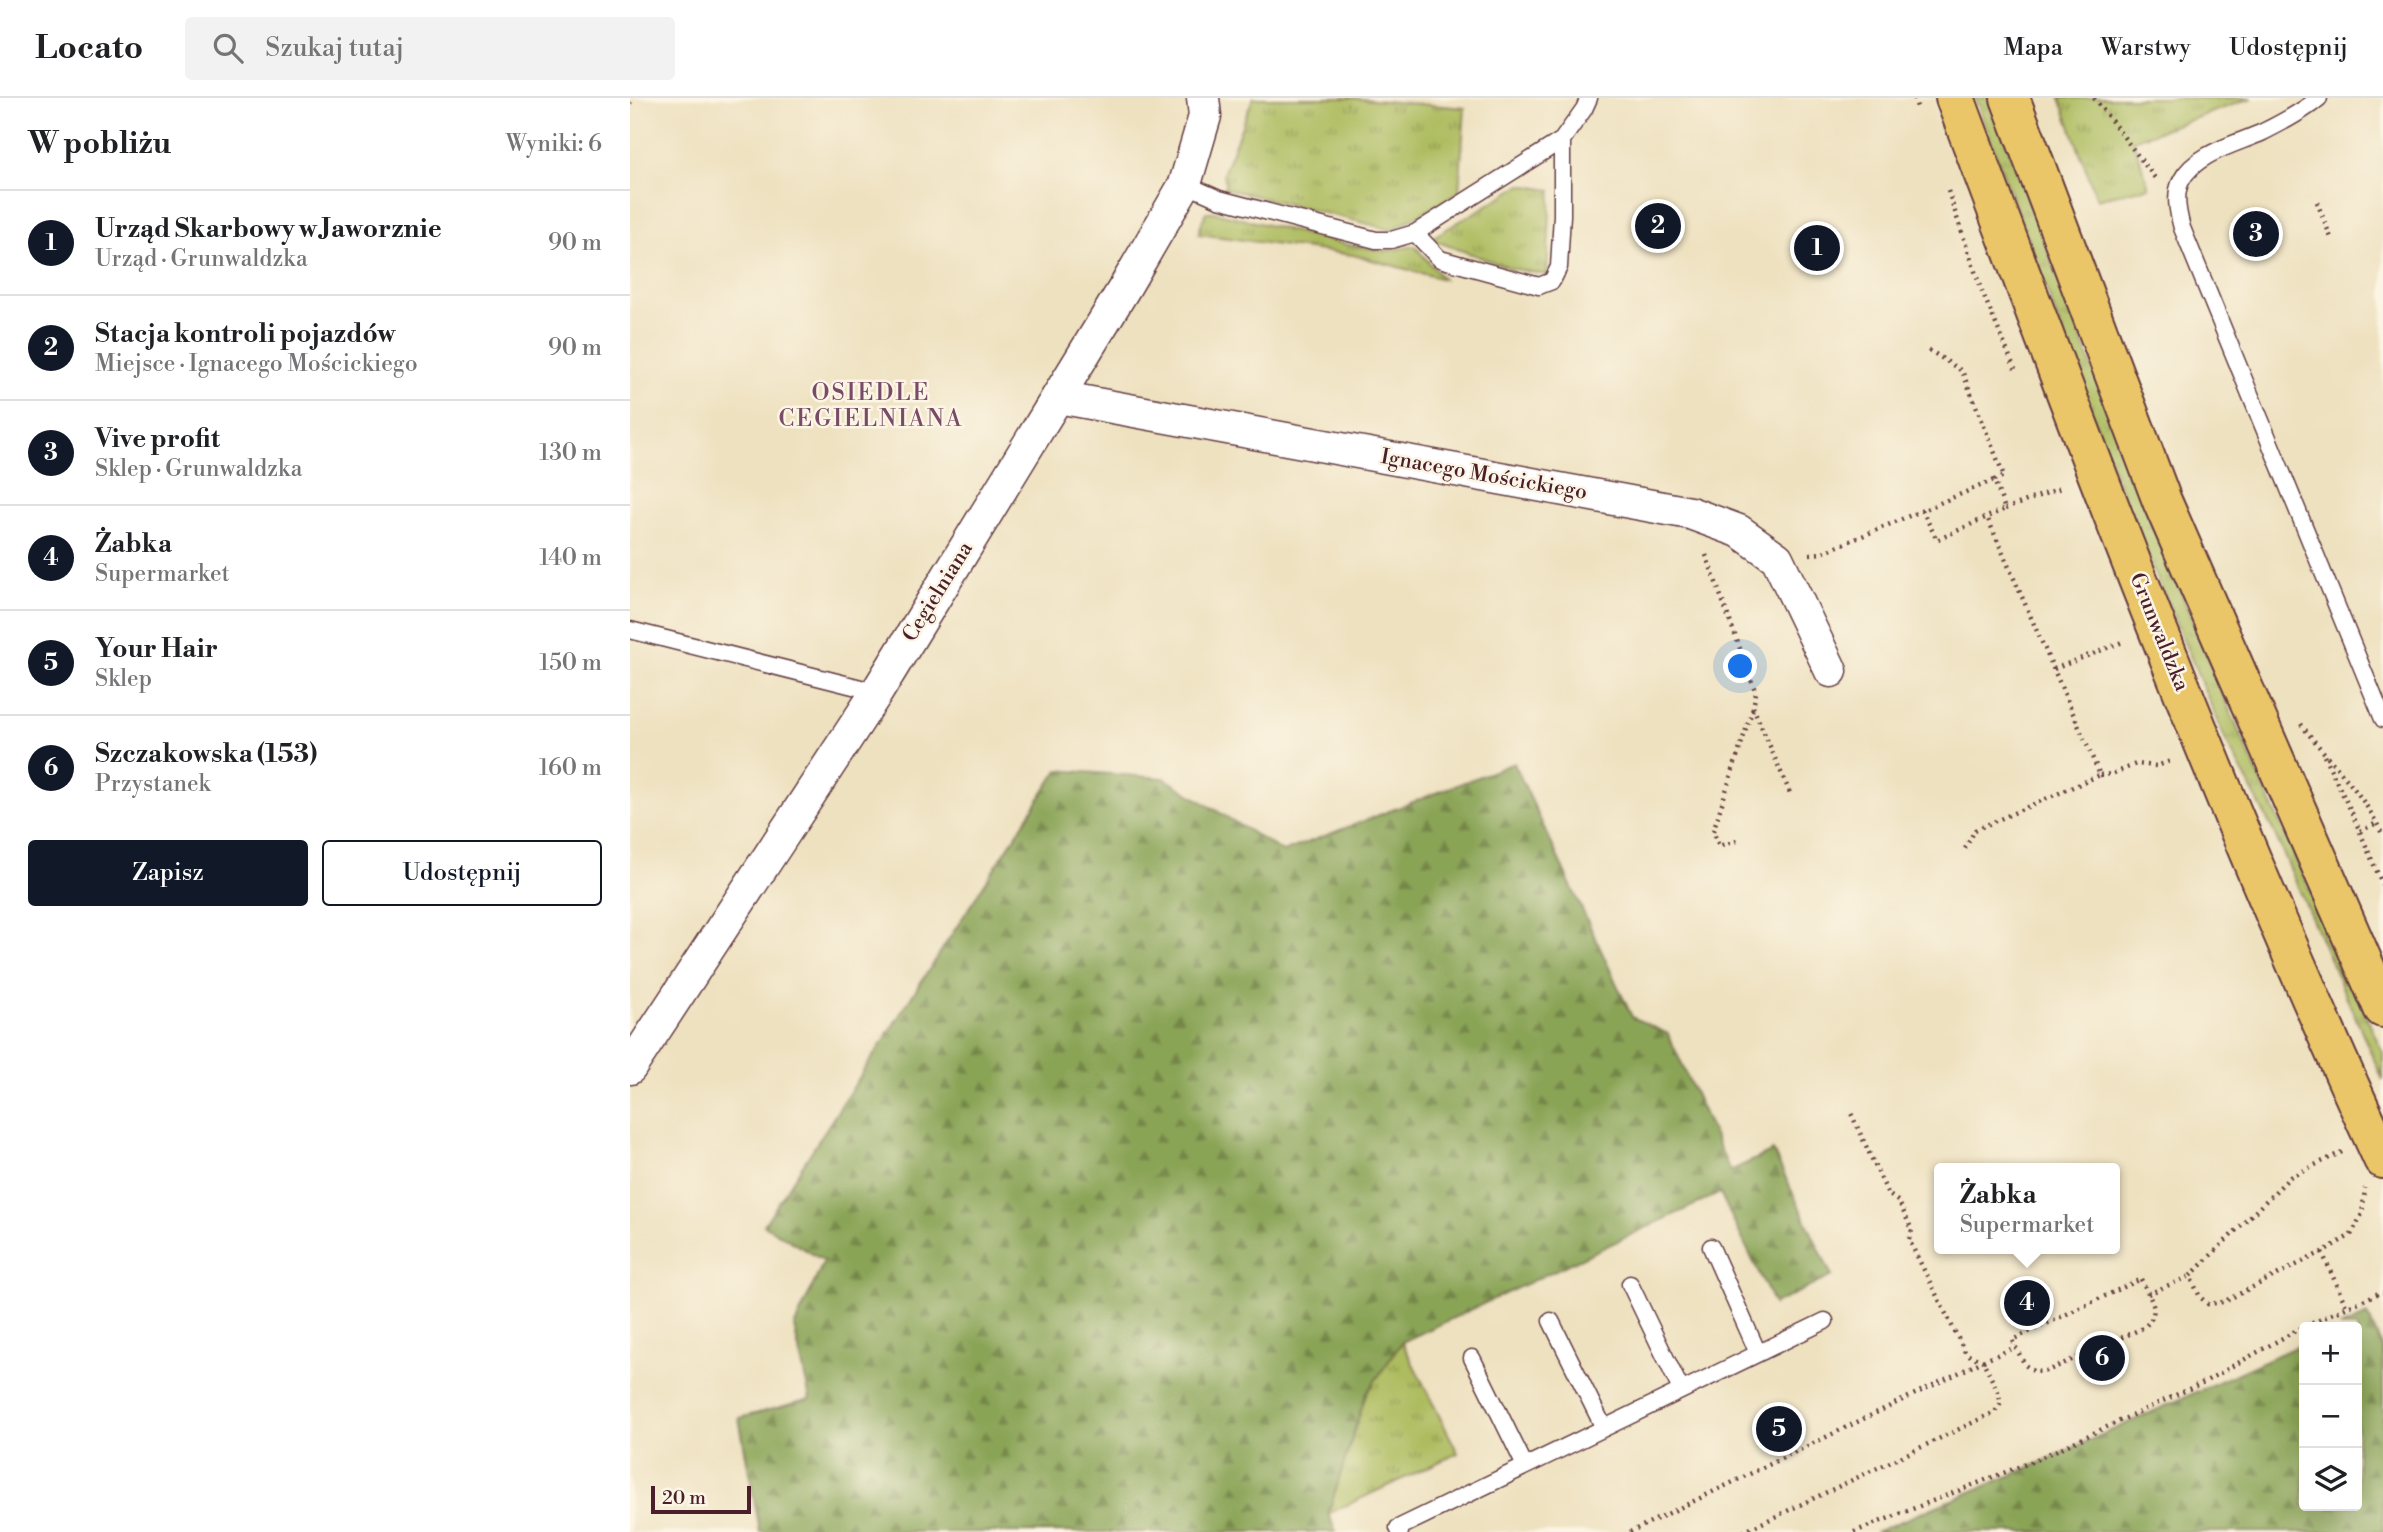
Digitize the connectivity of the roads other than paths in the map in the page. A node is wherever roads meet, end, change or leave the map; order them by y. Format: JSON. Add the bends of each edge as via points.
{"nodes":[{"id":1,"x":1203,"y":98,"type":"edge"},
{"id":2,"x":1589,"y":98,"type":"edge"},
{"id":3,"x":1955,"y":98,"type":"edge"},
{"id":4,"x":2010,"y":98,"type":"edge"},
{"id":5,"x":2319,"y":98,"type":"edge"},
{"id":6,"x":1562,"y":140,"type":"junction"},
{"id":7,"x":1185,"y":184,"type":"junction"},
{"id":8,"x":1415,"y":233,"type":"junction"},
{"id":9,"x":1058,"y":397,"type":"junction"},
{"id":10,"x":630,"y":630,"type":"edge"},
{"id":11,"x":1830,"y":671,"type":"dead end"},
{"id":12,"x":877,"y":692,"type":"junction"},
{"id":13,"x":2383,"y":719,"type":"edge"},
{"id":14,"x":2383,"y":1007,"type":"edge"},
{"id":15,"x":630,"y":1068,"type":"edge"},
{"id":16,"x":2367,"y":1153,"type":"edge"},
{"id":17,"x":1711,"y":1247,"type":"dead end"},
{"id":18,"x":1630,"y":1284,"type":"dead end"},
{"id":19,"x":1551,"y":1321,"type":"dead end"},
{"id":20,"x":1825,"y":1321,"type":"dead end"},
{"id":21,"x":1758,"y":1353,"type":"junction"},
{"id":22,"x":1472,"y":1358,"type":"dead end"},
{"id":23,"x":1681,"y":1390,"type":"junction"},
{"id":24,"x":1604,"y":1428,"type":"junction"},
{"id":25,"x":1525,"y":1466,"type":"junction"},
{"id":26,"x":1400,"y":1532,"type":"edge"}],
"edges":[{"from":1,"to":7,"type":"street","name":"Cegielniana","via":[[1205,117]]},
{"from":2,"to":6,"type":"lane"},
{"from":3,"to":16,"type":"main road","name":"Grunwaldzka","via":[[2042,333]]},
{"from":4,"to":14,"type":"main road","via":[[2162,500]]},
{"from":5,"to":13,"type":"lane","via":[[2191,167],[2180,182],[2177,208]]},
{"from":6,"to":8,"type":"lane"},
{"from":6,"to":8,"type":"lane","via":[[1559,267],[1552,281],[1539,286],[1440,259]]},
{"from":7,"to":8,"type":"lane","via":[[1219,199],[1357,236],[1391,240]]},
{"from":7,"to":9,"type":"street","name":"Cegielniana"},
{"from":9,"to":11,"type":"street","name":"Ignacego Mościckiego","via":[[1690,513],[1727,526],[1777,558]]},
{"from":9,"to":12,"type":"street","name":"Cegielniana"},
{"from":10,"to":12,"type":"lane"},
{"from":12,"to":15,"type":"street","name":"Cegielniana"},
{"from":17,"to":21,"type":"lane"},
{"from":18,"to":23,"type":"lane"},
{"from":19,"to":24,"type":"lane"},
{"from":20,"to":21,"type":"lane"},
{"from":21,"to":23,"type":"lane"},
{"from":22,"to":25,"type":"lane"},
{"from":23,"to":24,"type":"lane"},
{"from":24,"to":25,"type":"lane"},
{"from":25,"to":26,"type":"lane","via":[[1398,1528]]}]}
